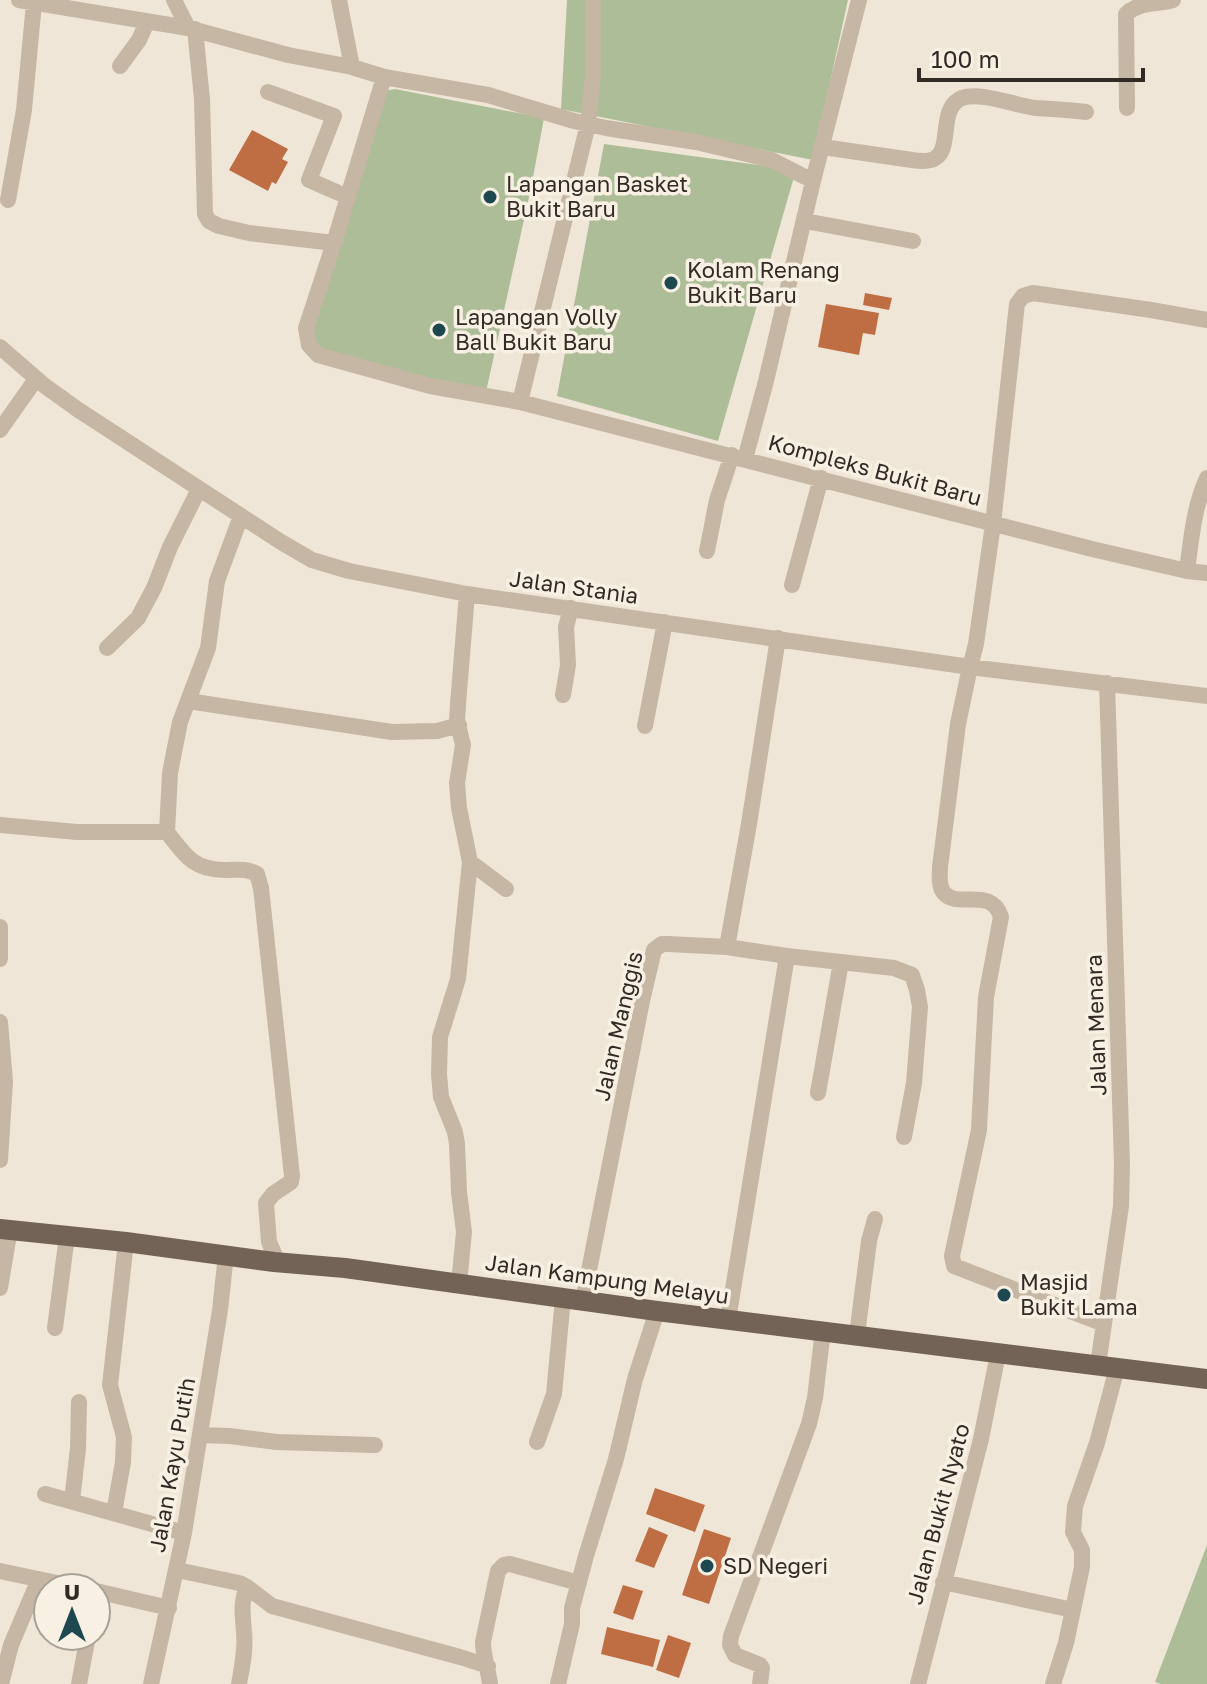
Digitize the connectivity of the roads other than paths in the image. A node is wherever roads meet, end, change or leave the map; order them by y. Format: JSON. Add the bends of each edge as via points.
{"nodes":[{"id":1,"x":174,"y":0,"type":"edge"},
{"id":2,"x":339,"y":0,"type":"edge"},
{"id":3,"x":593,"y":0,"type":"edge"},
{"id":4,"x":859,"y":0,"type":"edge"},
{"id":5,"x":1173,"y":0,"type":"edge"},
{"id":6,"x":25,"y":1,"type":"edge"},
{"id":7,"x":147,"y":22,"type":"junction"},
{"id":8,"x":192,"y":28,"type":"junction"},
{"id":9,"x":120,"y":66,"type":"dead end"},
{"id":10,"x":352,"y":67,"type":"junction"},
{"id":11,"x":384,"y":77,"type":"junction"},
{"id":12,"x":268,"y":92,"type":"dead end"},
{"id":13,"x":1127,"y":108,"type":"dead end"},
{"id":14,"x":1086,"y":112,"type":"dead end"},
{"id":15,"x":588,"y":124,"type":"junction"},
{"id":16,"x":823,"y":147,"type":"junction"},
{"id":17,"x":813,"y":181,"type":"junction"},
{"id":18,"x":348,"y":197,"type":"junction"},
{"id":19,"x":8,"y":200,"type":"dead end"},
{"id":20,"x":805,"y":221,"type":"junction"},
{"id":21,"x":913,"y":241,"type":"dead end"},
{"id":22,"x":334,"y":243,"type":"junction"},
{"id":23,"x":1207,"y":320,"type":"edge"},
{"id":24,"x":0,"y":347,"type":"edge"},
{"id":25,"x":36,"y":379,"type":"junction"},
{"id":26,"x":527,"y":404,"type":"junction"},
{"id":27,"x":0,"y":430,"type":"edge"},
{"id":28,"x":739,"y":457,"type":"junction"},
{"id":29,"x":821,"y":478,"type":"junction"},
{"id":30,"x":1207,"y":478,"type":"edge"},
{"id":31,"x":199,"y":489,"type":"junction"},
{"id":32,"x":241,"y":516,"type":"junction"},
{"id":33,"x":993,"y":524,"type":"junction"},
{"id":34,"x":707,"y":551,"type":"dead end"},
{"id":35,"x":1187,"y":571,"type":"junction"},
{"id":36,"x":1207,"y":573,"type":"edge"},
{"id":37,"x":792,"y":585,"type":"dead end"},
{"id":38,"x":467,"y":594,"type":"junction"},
{"id":39,"x":571,"y":608,"type":"junction"},
{"id":40,"x":665,"y":622,"type":"junction"},
{"id":41,"x":778,"y":638,"type":"junction"},
{"id":42,"x":107,"y":648,"type":"dead end"},
{"id":43,"x":970,"y":667,"type":"junction"},
{"id":44,"x":1107,"y":683,"type":"junction"},
{"id":45,"x":563,"y":695,"type":"dead end"},
{"id":46,"x":1207,"y":696,"type":"edge"},
{"id":47,"x":188,"y":701,"type":"junction"},
{"id":48,"x":459,"y":725,"type":"junction"},
{"id":49,"x":645,"y":726,"type":"dead end"},
{"id":50,"x":0,"y":825,"type":"edge"},
{"id":51,"x":167,"y":832,"type":"junction"},
{"id":52,"x":470,"y":862,"type":"junction"},
{"id":53,"x":506,"y":889,"type":"dead end"},
{"id":54,"x":0,"y":927,"type":"edge"},
{"id":55,"x":727,"y":947,"type":"junction"},
{"id":56,"x":787,"y":956,"type":"junction"},
{"id":57,"x":0,"y":959,"type":"edge"},
{"id":58,"x":841,"y":962,"type":"junction"},
{"id":59,"x":0,"y":1022,"type":"edge"},
{"id":60,"x":818,"y":1093,"type":"dead end"},
{"id":61,"x":904,"y":1137,"type":"dead end"},
{"id":62,"x":0,"y":1160,"type":"edge"},
{"id":63,"x":875,"y":1219,"type":"dead end"},
{"id":64,"x":5,"y":1229,"type":"edge"},
{"id":65,"x":67,"y":1236,"type":"junction"},
{"id":66,"x":126,"y":1242,"type":"junction"},
{"id":67,"x":226,"y":1255,"type":"junction"},
{"id":68,"x":270,"y":1261,"type":"junction"},
{"id":69,"x":459,"y":1284,"type":"junction"},
{"id":70,"x":0,"y":1288,"type":"edge"},
{"id":71,"x":573,"y":1300,"type":"junction"},
{"id":72,"x":657,"y":1311,"type":"junction"},
{"id":73,"x":728,"y":1320,"type":"junction"},
{"id":74,"x":1104,"y":1324,"type":"junction"},
{"id":75,"x":55,"y":1328,"type":"dead end"},
{"id":76,"x":823,"y":1330,"type":"junction"},
{"id":77,"x":857,"y":1335,"type":"junction"},
{"id":78,"x":998,"y":1354,"type":"junction"},
{"id":79,"x":1107,"y":1366,"type":"junction"},
{"id":80,"x":1207,"y":1379,"type":"edge"},
{"id":81,"x":79,"y":1402,"type":"dead end"},
{"id":82,"x":200,"y":1435,"type":"junction"},
{"id":83,"x":537,"y":1442,"type":"dead end"},
{"id":84,"x":375,"y":1445,"type":"dead end"},
{"id":85,"x":45,"y":1494,"type":"dead end"},
{"id":86,"x":72,"y":1501,"type":"junction"},
{"id":87,"x":114,"y":1513,"type":"junction"},
{"id":88,"x":184,"y":1533,"type":"junction"},
{"id":89,"x":177,"y":1570,"type":"junction"},
{"id":90,"x":0,"y":1571,"type":"edge"},
{"id":91,"x":32,"y":1578,"type":"edge"},
{"id":92,"x":943,"y":1582,"type":"junction"},
{"id":93,"x":579,"y":1583,"type":"junction"},
{"id":94,"x":247,"y":1587,"type":"junction"},
{"id":95,"x":32,"y":1596,"type":"edge"},
{"id":96,"x":112,"y":1599,"type":"edge"},
{"id":97,"x":169,"y":1608,"type":"junction"},
{"id":98,"x":1073,"y":1610,"type":"junction"},
{"id":99,"x":85,"y":1652,"type":"edge"},
{"id":100,"x":488,"y":1666,"type":"junction"},
{"id":101,"x":1,"y":1684,"type":"edge"},
{"id":102,"x":79,"y":1684,"type":"edge"},
{"id":103,"x":151,"y":1684,"type":"edge"},
{"id":104,"x":239,"y":1684,"type":"edge"},
{"id":105,"x":490,"y":1684,"type":"edge"},
{"id":106,"x":558,"y":1684,"type":"edge"},
{"id":107,"x":760,"y":1684,"type":"edge"},
{"id":108,"x":918,"y":1684,"type":"edge"},
{"id":109,"x":1053,"y":1684,"type":"edge"}],
"edges":[{"from":1,"to":8,"type":"street"},
{"from":2,"to":10,"type":"street"},
{"from":3,"to":15,"type":"street"},
{"from":4,"to":16,"type":"street","name":"Kompleks Bukit Baru"},
{"from":5,"to":13,"type":"street","via":[[1134,7],[1126,14]]},
{"from":6,"to":7,"type":"street"},
{"from":6,"to":19,"type":"street","via":[[25,98]]},
{"from":7,"to":8,"type":"street"},
{"from":7,"to":9,"type":"street"},
{"from":8,"to":10,"type":"street"},
{"from":8,"to":22,"type":"street","via":[[209,221],[249,233]]},
{"from":10,"to":11,"type":"street"},
{"from":11,"to":15,"type":"street","via":[[488,95]]},
{"from":11,"to":18,"type":"street"},
{"from":12,"to":18,"type":"street","via":[[334,116],[309,180]]},
{"from":14,"to":16,"type":"street","via":[[964,97],[948,113],[940,155],[934,160]]},
{"from":15,"to":17,"type":"street","via":[[772,160]]},
{"from":15,"to":26,"type":"street"},
{"from":16,"to":17,"type":"street","name":"Kompleks Bukit Baru"},
{"from":17,"to":20,"type":"street","name":"Kompleks Bukit Baru"},
{"from":18,"to":22,"type":"street"},
{"from":20,"to":21,"type":"street"},
{"from":20,"to":28,"type":"street","name":"Kompleks Bukit Baru","via":[[766,381]]},
{"from":22,"to":26,"type":"street","name":"Kompleks Bukit Baru","via":[[306,328],[309,345],[318,355],[430,386]]},
{"from":23,"to":33,"type":"street","via":[[1033,293],[1023,296],[1017,304]]},
{"from":24,"to":25,"type":"street","name":"Jalan Stania"},
{"from":25,"to":27,"type":"street"},
{"from":25,"to":31,"type":"street","name":"Jalan Stania"},
{"from":26,"to":28,"type":"street","name":"Kompleks Bukit Baru"},
{"from":28,"to":29,"type":"street","name":"Kompleks Bukit Baru"},
{"from":28,"to":34,"type":"street","via":[[717,500]]},
{"from":29,"to":33,"type":"street","name":"Kompleks Bukit Baru"},
{"from":29,"to":37,"type":"street"},
{"from":30,"to":35,"type":"street"},
{"from":31,"to":32,"type":"street","name":"Jalan Stania"},
{"from":31,"to":42,"type":"street","via":[[138,618]]},
{"from":32,"to":38,"type":"street","name":"Jalan Stania","via":[[312,560]]},
{"from":32,"to":47,"type":"street","via":[[217,581],[208,648]]},
{"from":33,"to":35,"type":"street","name":"Kompleks Bukit Baru"},
{"from":33,"to":43,"type":"street","name":"Kompleks Bukit Baru"},
{"from":35,"to":36,"type":"street","name":"Kompleks Bukit Baru"},
{"from":38,"to":39,"type":"street","name":"Jalan Stania"},
{"from":38,"to":48,"type":"street"},
{"from":39,"to":40,"type":"street","name":"Jalan Stania"},
{"from":39,"to":45,"type":"street"},
{"from":40,"to":41,"type":"street","name":"Jalan Stania"},
{"from":40,"to":49,"type":"street"},
{"from":41,"to":43,"type":"street","name":"Jalan Stania"},
{"from":41,"to":55,"type":"street"},
{"from":43,"to":44,"type":"street","name":"Jalan Stania"},
{"from":43,"to":74,"type":"street","name":"Kompleks Bukit Baru","via":[[940,884],[950,898],[992,903],[1001,917],[986,997],[979,1130],[954,1266]]},
{"from":44,"to":46,"type":"street","name":"Jalan Stania"},
{"from":44,"to":74,"type":"street","name":"Jalan Menara","via":[[1122,1164]]},
{"from":47,"to":48,"type":"street","via":[[392,732]]},
{"from":47,"to":51,"type":"street","via":[[170,773]]},
{"from":48,"to":52,"type":"street","via":[[459,808]]},
{"from":50,"to":51,"type":"street"},
{"from":51,"to":68,"type":"street","via":[[190,861],[257,874],[292,1176],[266,1203]]},
{"from":52,"to":53,"type":"street"},
{"from":52,"to":69,"type":"street","via":[[458,979],[440,1037],[439,1074],[457,1144],[464,1232]]},
{"from":54,"to":57,"type":"street"},
{"from":55,"to":56,"type":"street"},
{"from":55,"to":71,"type":"street","name":"Jalan Manggis","via":[[662,944],[654,950]]},
{"from":56,"to":58,"type":"street"},
{"from":56,"to":73,"type":"street"},
{"from":58,"to":60,"type":"street"},
{"from":58,"to":61,"type":"street","via":[[912,975],[920,1007]]},
{"from":59,"to":62,"type":"street","via":[[5,1082]]},
{"from":63,"to":77,"type":"street"},
{"from":64,"to":65,"type":"main road","name":"Jalan Kampung Melayu"},
{"from":64,"to":70,"type":"street"},
{"from":65,"to":66,"type":"main road","name":"Jalan Kampung Melayu"},
{"from":65,"to":75,"type":"street"},
{"from":66,"to":67,"type":"main road","name":"Jalan Kampung Melayu"},
{"from":66,"to":87,"type":"street","via":[[110,1385],[124,1437]]},
{"from":67,"to":68,"type":"main road","name":"Jalan Kampung Melayu"},
{"from":67,"to":82,"type":"street","name":"Jalan Kayu Putih"},
{"from":68,"to":69,"type":"main road","name":"Jalan Kampung Melayu"},
{"from":69,"to":71,"type":"main road","name":"Jalan Kampung Melayu"},
{"from":71,"to":72,"type":"main road","name":"Jalan Kampung Melayu"},
{"from":71,"to":83,"type":"street","via":[[554,1394]]},
{"from":72,"to":73,"type":"main road","name":"Jalan Kampung Melayu"},
{"from":72,"to":93,"type":"street"},
{"from":73,"to":76,"type":"main road","name":"Jalan Kampung Melayu"},
{"from":74,"to":79,"type":"street","name":"Jalan Menara"},
{"from":76,"to":77,"type":"main road","name":"Jalan Kampung Melayu"},
{"from":76,"to":107,"type":"street","via":[[809,1424],[731,1636],[735,1655],[762,1668]]},
{"from":77,"to":78,"type":"main road","name":"Jalan Kampung Melayu"},
{"from":78,"to":79,"type":"main road","name":"Jalan Kampung Melayu"},
{"from":78,"to":92,"type":"street","name":"Jalan Bukit Nyato"},
{"from":79,"to":80,"type":"main road","name":"Jalan Kampung Melayu"},
{"from":79,"to":98,"type":"street","name":"Jalan Menara","via":[[1097,1443],[1075,1506],[1073,1532],[1083,1557]]},
{"from":81,"to":86,"type":"street"},
{"from":82,"to":84,"type":"street"},
{"from":82,"to":88,"type":"street","name":"Jalan Kayu Putih"},
{"from":85,"to":86,"type":"street"},
{"from":86,"to":87,"type":"street"},
{"from":87,"to":88,"type":"street"},
{"from":88,"to":89,"type":"street","name":"Jalan Kayu Putih"},
{"from":89,"to":94,"type":"street"},
{"from":89,"to":97,"type":"street","name":"Jalan Kayu Putih"},
{"from":90,"to":91,"type":"street"},
{"from":92,"to":98,"type":"street"},
{"from":92,"to":108,"type":"street","name":"Jalan Bukit Nyato"},
{"from":93,"to":100,"type":"street","via":[[504,1565],[498,1571],[483,1642]]},
{"from":93,"to":106,"type":"street"},
{"from":94,"to":100,"type":"street","via":[[272,1606]]},
{"from":94,"to":104,"type":"street"},
{"from":95,"to":101,"type":"street"},
{"from":96,"to":97,"type":"street"},
{"from":97,"to":103,"type":"street","name":"Jalan Kayu Putih"},
{"from":98,"to":109,"type":"street","name":"Jalan Menara"},
{"from":99,"to":102,"type":"street"},
{"from":100,"to":105,"type":"street"}]}
